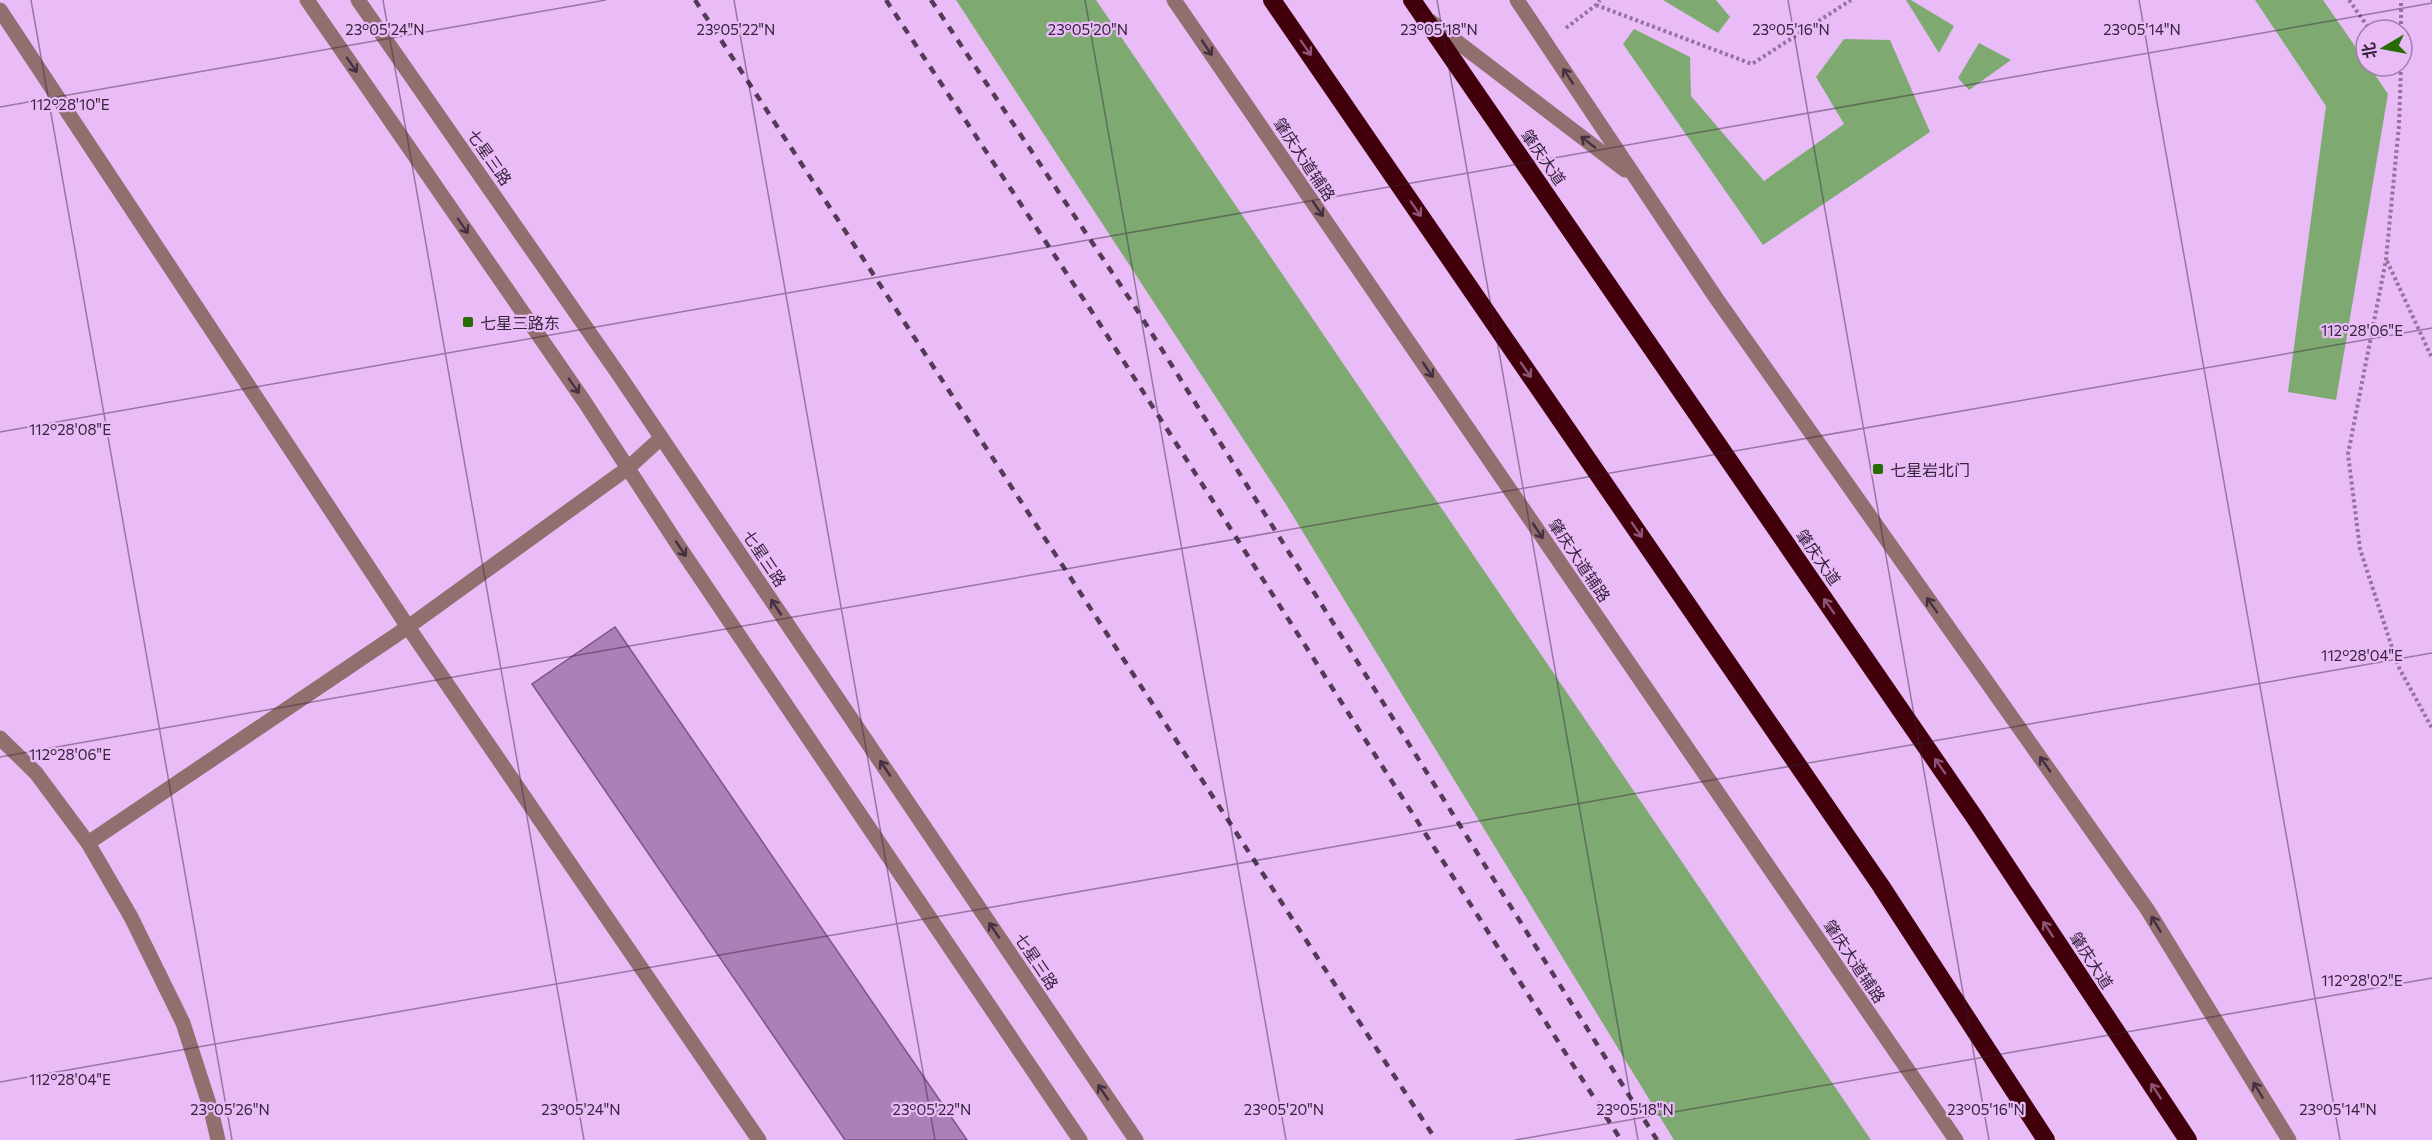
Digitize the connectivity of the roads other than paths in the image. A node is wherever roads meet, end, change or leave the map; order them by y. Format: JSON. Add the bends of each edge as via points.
{"nodes":[{"id":1,"x":307,"y":0,"type":"edge"},
{"id":2,"x":358,"y":0,"type":"edge"},
{"id":3,"x":1174,"y":0,"type":"edge"},
{"id":4,"x":1272,"y":0,"type":"edge"},
{"id":5,"x":1412,"y":0,"type":"edge"},
{"id":6,"x":1517,"y":0,"type":"edge"},
{"id":7,"x":0,"y":9,"type":"edge"},
{"id":8,"x":1423,"y":15,"type":"junction"},
{"id":9,"x":1634,"y":178,"type":"junction"},
{"id":10,"x":661,"y":438,"type":"junction"},
{"id":11,"x":628,"y":468,"type":"junction"},
{"id":12,"x":408,"y":627,"type":"junction"},
{"id":13,"x":0,"y":738,"type":"edge"},
{"id":14,"x":88,"y":843,"type":"junction"},
{"id":15,"x":218,"y":1140,"type":"edge"},
{"id":16,"x":759,"y":1140,"type":"edge"},
{"id":17,"x":1080,"y":1140,"type":"edge"},
{"id":18,"x":1136,"y":1140,"type":"edge"},
{"id":19,"x":1956,"y":1140,"type":"edge"},
{"id":20,"x":2046,"y":1140,"type":"edge"},
{"id":21,"x":2188,"y":1140,"type":"edge"},
{"id":22,"x":2289,"y":1140,"type":"edge"}],
"edges":[{"from":1,"to":11,"type":"street","one_way":true},
{"from":2,"to":10,"type":"street","name":"七星三路"},
{"from":3,"to":19,"type":"street","name":"肇庆大道辅路","one_way":true},
{"from":4,"to":20,"type":"highway","one_way":true,"via":[[1881,886]]},
{"from":5,"to":8,"type":"highway","name":"肇庆大道"},
{"from":9,"to":6,"type":"street","one_way":true},
{"from":7,"to":12,"type":"street"},
{"from":9,"to":8,"type":"street","one_way":true},
{"from":21,"to":8,"type":"highway","name":"肇庆大道","one_way":true,"via":[[1975,818]]},
{"from":22,"to":9,"type":"street","one_way":true,"via":[[2147,909]]},
{"from":10,"to":11,"type":"street"},
{"from":18,"to":10,"type":"street","name":"七星三路","one_way":true},
{"from":11,"to":12,"type":"street"},
{"from":11,"to":17,"type":"street","one_way":true},
{"from":12,"to":14,"type":"street"},
{"from":12,"to":16,"type":"street"},
{"from":13,"to":14,"type":"street","via":[[36,773]]},
{"from":14,"to":15,"type":"street","via":[[183,1023]]}]}
